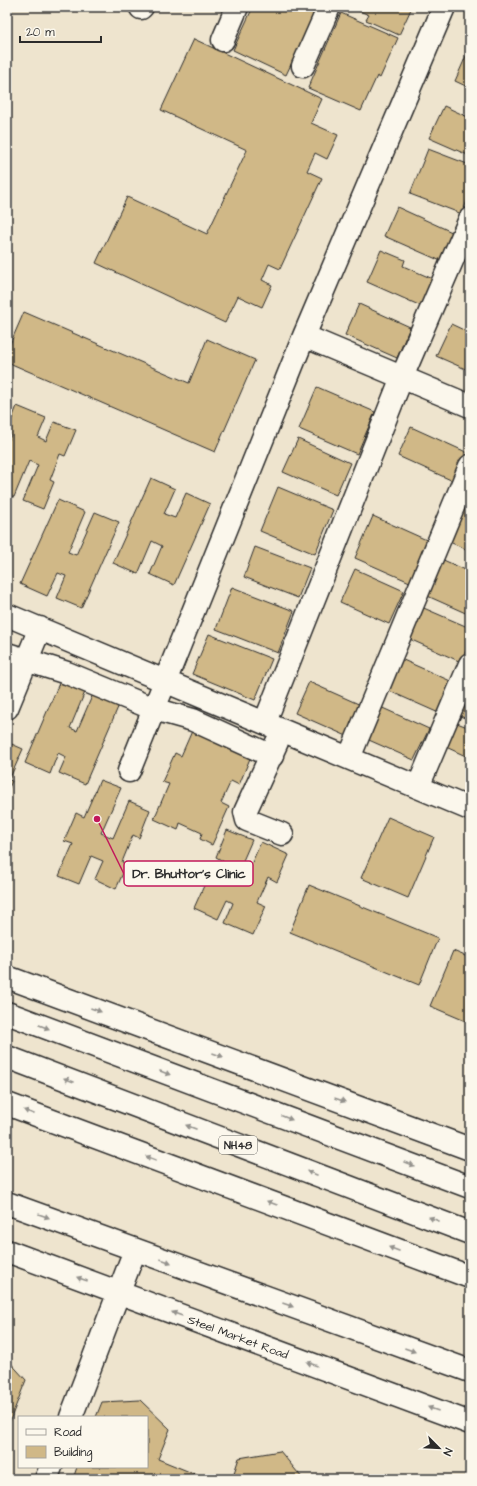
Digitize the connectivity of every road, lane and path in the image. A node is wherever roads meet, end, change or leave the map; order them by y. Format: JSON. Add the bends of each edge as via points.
{"nodes":[{"id":1,"x":237,"y":7,"type":"edge"},
{"id":2,"x":329,"y":7,"type":"edge"},
{"id":3,"x":444,"y":7,"type":"edge"},
{"id":4,"x":223,"y":40,"type":"dead end"},
{"id":5,"x":304,"y":66,"type":"dead end"},
{"id":6,"x":470,"y":219,"type":"edge"},
{"id":7,"x":304,"y":336,"type":"junction"},
{"id":8,"x":402,"y":377,"type":"junction"},
{"id":9,"x":470,"y":406,"type":"edge"},
{"id":10,"x":470,"y":466,"type":"edge"},
{"id":11,"x":7,"y":614,"type":"edge"},
{"id":12,"x":40,"y":628,"type":"junction"},
{"id":13,"x":17,"y":658,"type":"edge"},
{"id":14,"x":470,"y":664,"type":"edge"},
{"id":15,"x":165,"y":681,"type":"junction"},
{"id":16,"x":7,"y":708,"type":"edge"},
{"id":17,"x":154,"y":709,"type":"junction"},
{"id":18,"x":274,"y":726,"type":"junction"},
{"id":19,"x":272,"y":756,"type":"junction"},
{"id":20,"x":349,"y":758,"type":"junction"},
{"id":21,"x":129,"y":771,"type":"dead end"},
{"id":22,"x":418,"y":787,"type":"junction"},
{"id":23,"x":470,"y":809,"type":"edge"},
{"id":24,"x":282,"y":834,"type":"dead end"},
{"id":25,"x":7,"y":977,"type":"edge"},
{"id":26,"x":7,"y":1013,"type":"edge"},
{"id":27,"x":7,"y":1057,"type":"edge"},
{"id":28,"x":7,"y":1104,"type":"edge"},
{"id":29,"x":470,"y":1149,"type":"edge"},
{"id":30,"x":470,"y":1187,"type":"edge"},
{"id":31,"x":7,"y":1203,"type":"edge"},
{"id":32,"x":470,"y":1233,"type":"edge"},
{"id":33,"x":135,"y":1250,"type":"junction"},
{"id":34,"x":7,"y":1251,"type":"edge"},
{"id":35,"x":470,"y":1277,"type":"edge"},
{"id":36,"x":119,"y":1292,"type":"junction"},
{"id":37,"x":470,"y":1371,"type":"edge"},
{"id":38,"x":71,"y":1416,"type":"edge"},
{"id":39,"x":470,"y":1423,"type":"edge"},
{"id":40,"x":51,"y":1468,"type":"edge"},
{"id":41,"x":46,"y":1479,"type":"edge"}],
"edges":[{"from":1,"to":4,"type":"main road"},
{"from":2,"to":5,"type":"main road"},
{"from":3,"to":7,"type":"main road"},
{"from":6,"to":8,"type":"main road"},
{"from":7,"to":8,"type":"main road"},
{"from":7,"to":15,"type":"main road"},
{"from":8,"to":9,"type":"main road"},
{"from":8,"to":18,"type":"main road"},
{"from":10,"to":20,"type":"main road"},
{"from":11,"to":12,"type":"main road"},
{"from":12,"to":13,"type":"main road"},
{"from":12,"to":15,"type":"main road"},
{"from":13,"to":16,"type":"main road"},
{"from":13,"to":17,"type":"main road","via":[[67,674]]},
{"from":14,"to":22,"type":"main road"},
{"from":15,"to":17,"type":"main road"},
{"from":15,"to":18,"type":"main road"},
{"from":17,"to":19,"type":"main road","via":[[193,720]]},
{"from":17,"to":21,"type":"main road"},
{"from":18,"to":19,"type":"main road"},
{"from":18,"to":20,"type":"main road"},
{"from":19,"to":24,"type":"main road","via":[[244,812],[247,820]]},
{"from":20,"to":22,"type":"main road"},
{"from":22,"to":23,"type":"main road"},
{"from":25,"to":29,"type":"main road","one_way":true},
{"from":26,"to":30,"type":"main road","one_way":true},
{"from":32,"to":27,"type":"main road","number":"NH48","one_way":true},
{"from":35,"to":28,"type":"main road","one_way":true},
{"from":31,"to":33,"type":"main road","one_way":true},
{"from":33,"to":36,"type":"main road"},
{"from":33,"to":37,"type":"main road","one_way":true},
{"from":36,"to":34,"type":"main road","name":"Steel Market Road","one_way":true},
{"from":36,"to":38,"type":"main road"},
{"from":39,"to":36,"type":"main road","name":"Steel Market Road","one_way":true},
{"from":40,"to":41,"type":"main road"}]}
